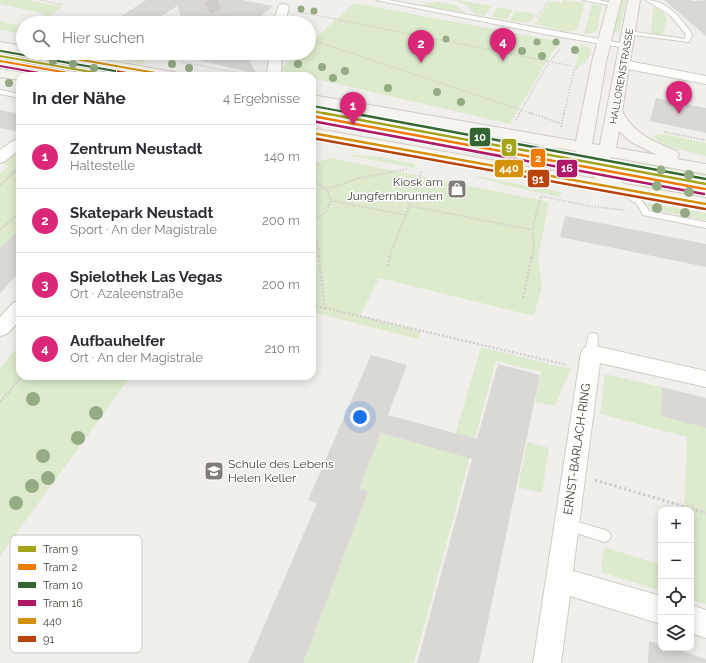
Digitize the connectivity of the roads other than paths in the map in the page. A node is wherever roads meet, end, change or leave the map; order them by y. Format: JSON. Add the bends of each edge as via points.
{"nodes":[{"id":1,"x":379,"y":0,"type":"edge"},
{"id":2,"x":586,"y":0,"type":"edge"},
{"id":3,"x":634,"y":0,"type":"edge"},
{"id":4,"x":648,"y":0,"type":"edge"},
{"id":5,"x":615,"y":2,"type":"edge"},
{"id":6,"x":282,"y":8,"type":"road end"},
{"id":7,"x":280,"y":16,"type":"edge"},
{"id":8,"x":627,"y":40,"type":"junction"},
{"id":9,"x":604,"y":43,"type":"junction"},
{"id":10,"x":0,"y":46,"type":"edge"},
{"id":11,"x":16,"y":49,"type":"edge"},
{"id":12,"x":0,"y":56,"type":"edge"},
{"id":13,"x":16,"y":59,"type":"edge"},
{"id":14,"x":23,"y":60,"type":"edge"},
{"id":15,"x":82,"y":60,"type":"edge"},
{"id":16,"x":275,"y":60,"type":"edge"},
{"id":17,"x":0,"y":61,"type":"edge"},
{"id":18,"x":623,"y":64,"type":"junction"},
{"id":19,"x":60,"y":72,"type":"edge"},
{"id":20,"x":91,"y":72,"type":"edge"},
{"id":21,"x":150,"y":72,"type":"edge"},
{"id":22,"x":274,"y":72,"type":"edge"},
{"id":23,"x":0,"y":73,"type":"edge"},
{"id":24,"x":16,"y":75,"type":"edge"},
{"id":25,"x":706,"y":80,"type":"edge"},
{"id":26,"x":0,"y":92,"type":"edge"},
{"id":27,"x":16,"y":95,"type":"edge"},
{"id":28,"x":316,"y":101,"type":"edge"},
{"id":29,"x":614,"y":110,"type":"junction"},
{"id":30,"x":316,"y":112,"type":"edge"},
{"id":31,"x":316,"y":112,"type":"edge"},
{"id":32,"x":316,"y":119,"type":"edge"},
{"id":33,"x":316,"y":134,"type":"edge"},
{"id":34,"x":0,"y":142,"type":"edge"},
{"id":35,"x":564,"y":144,"type":"junction"},
{"id":36,"x":16,"y":145,"type":"edge"},
{"id":37,"x":16,"y":146,"type":"edge"},
{"id":38,"x":583,"y":148,"type":"junction"},
{"id":39,"x":523,"y":150,"type":"dead end"},
{"id":40,"x":607,"y":152,"type":"junction"},
{"id":41,"x":0,"y":158,"type":"edge"},
{"id":42,"x":706,"y":166,"type":"edge"},
{"id":43,"x":706,"y":169,"type":"edge"},
{"id":44,"x":580,"y":172,"type":"junction"},
{"id":45,"x":619,"y":189,"type":"junction"},
{"id":46,"x":706,"y":204,"type":"edge"},
{"id":47,"x":706,"y":225,"type":"edge"},
{"id":48,"x":16,"y":312,"type":"edge"},
{"id":49,"x":0,"y":330,"type":"edge"},
{"id":50,"x":706,"y":379,"type":"edge"},
{"id":51,"x":567,"y":525,"type":"junction"},
{"id":52,"x":605,"y":536,"type":"dead end"},
{"id":53,"x":559,"y":580,"type":"junction"},
{"id":54,"x":658,"y":609,"type":"edge"},
{"id":55,"x":694,"y":620,"type":"edge"},
{"id":56,"x":706,"y":624,"type":"edge"},
{"id":57,"x":547,"y":663,"type":"edge"}],
"edges":[{"from":1,"to":9,"type":"lane"},
{"from":2,"to":5,"type":"lane"},
{"from":3,"to":8,"type":"main road","name":"HALLORENSTRASSE"},
{"from":4,"to":8,"type":"lane","via":[[662,5],[682,23],[689,34],[687,41]]},
{"from":5,"to":9,"type":"main road","name":"HALLORENSTRASSE"},
{"from":6,"to":7,"type":"street"},
{"from":8,"to":9,"type":"lane"},
{"from":8,"to":18,"type":"main road","name":"HALLORENSTRASSE"},
{"from":9,"to":38,"type":"main road","name":"HALLORENSTRASSE"},
{"from":10,"to":11,"type":"main road"},
{"from":12,"to":13,"type":"lane"},
{"from":14,"to":20,"type":"lane"},
{"from":15,"to":21,"type":"main road"},
{"from":16,"to":22,"type":"street"},
{"from":17,"to":19,"type":"lane"},
{"from":18,"to":25,"type":"street"},
{"from":18,"to":29,"type":"main road","name":"HALLORENSTRASSE"},
{"from":23,"to":24,"type":"main road"},
{"from":26,"to":27,"type":"lane"},
{"from":28,"to":35,"type":"main road"},
{"from":29,"to":40,"type":"main road","name":"HALLORENSTRASSE"},
{"from":29,"to":42,"type":"main road","via":[[625,129],[640,140],[674,156]]},
{"from":30,"to":35,"type":"lane","via":[[523,150]]},
{"from":31,"to":39,"type":"lane"},
{"from":32,"to":44,"type":"lane","via":[[449,142],[467,150]]},
{"from":33,"to":44,"type":"main road"},
{"from":34,"to":36,"type":"street"},
{"from":35,"to":38,"type":"main road"},
{"from":37,"to":41,"type":"street"},
{"from":38,"to":40,"type":"main road"},
{"from":38,"to":44,"type":"main road"},
{"from":40,"to":43,"type":"main road"},
{"from":40,"to":44,"type":"main road","via":[[601,161]]},
{"from":44,"to":45,"type":"main road"},
{"from":44,"to":45,"type":"main road"},
{"from":45,"to":46,"type":"main road"},
{"from":45,"to":47,"type":"lane","via":[[640,202],[646,213]]},
{"from":48,"to":49,"type":"street"},
{"from":50,"to":51,"type":"street","name":"ERNST-BARLACH-RING","via":[[591,354]]},
{"from":51,"to":52,"type":"lane"},
{"from":51,"to":53,"type":"street","name":"ERNST-BARLACH-RING"},
{"from":53,"to":54,"type":"street"},
{"from":53,"to":57,"type":"street","name":"ERNST-BARLACH-RING"},
{"from":55,"to":56,"type":"street"}]}
